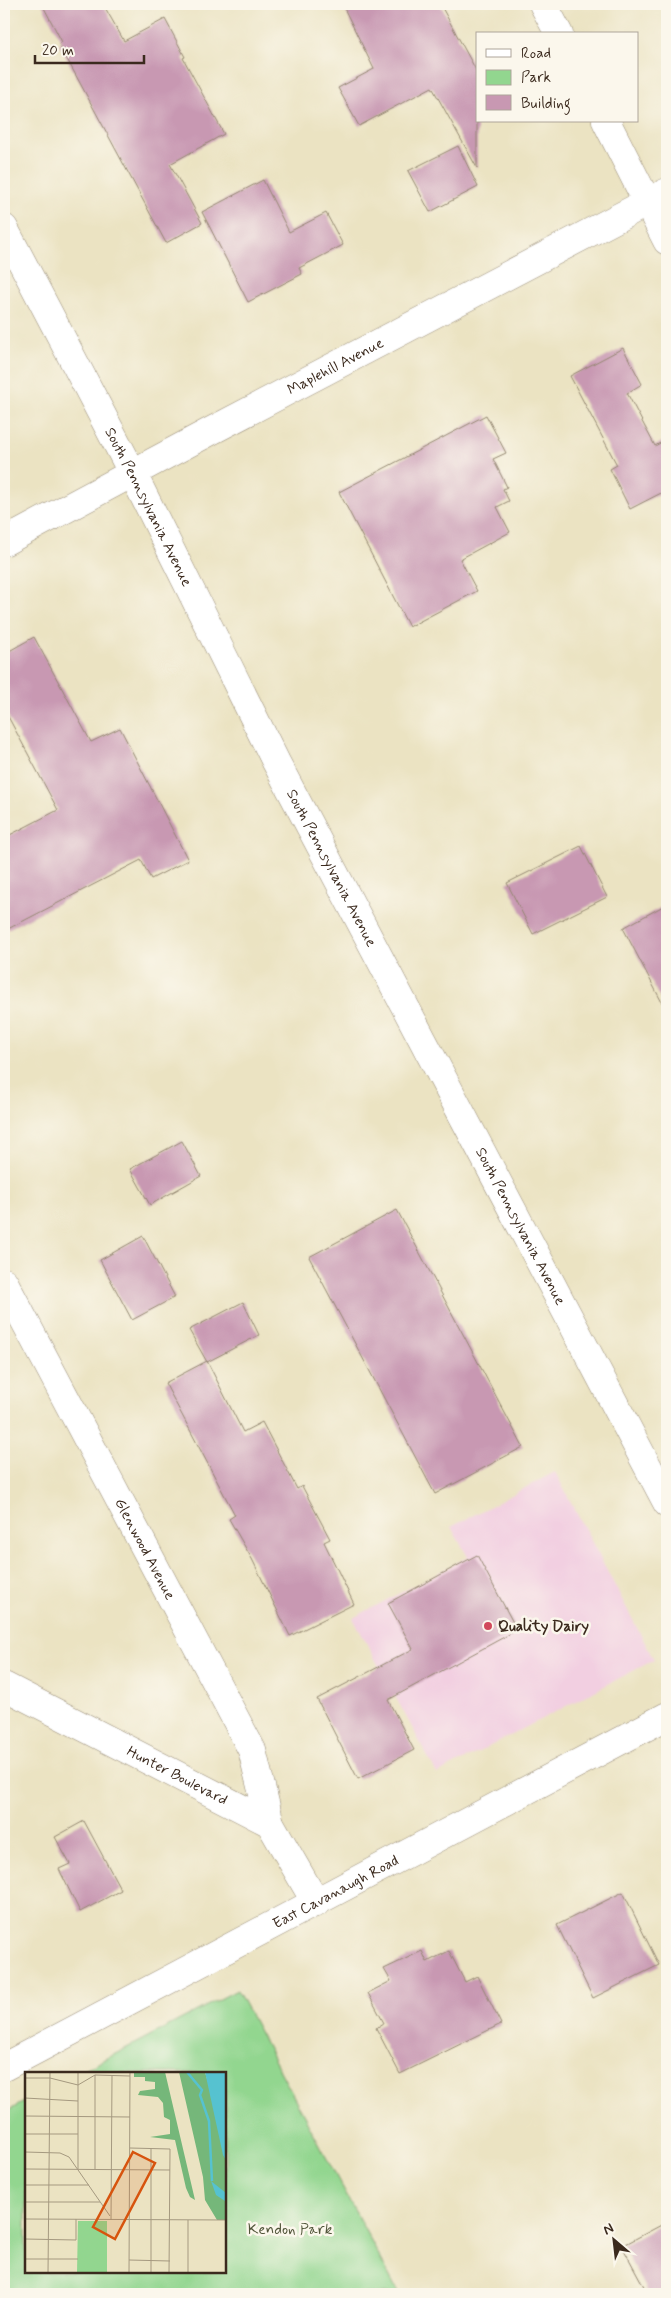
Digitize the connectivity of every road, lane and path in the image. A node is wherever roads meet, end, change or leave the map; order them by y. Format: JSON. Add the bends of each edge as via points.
{"nodes":[{"id":1,"x":544,"y":4,"type":"edge"},
{"id":2,"x":558,"y":32,"type":"edge"},
{"id":3,"x":607,"y":122,"type":"edge"},
{"id":4,"x":657,"y":197,"type":"edge"},
{"id":5,"x":4,"y":228,"type":"edge"},
{"id":6,"x":667,"y":241,"type":"edge"},
{"id":7,"x":133,"y":474,"type":"junction"},
{"id":8,"x":4,"y":542,"type":"edge"},
{"id":9,"x":4,"y":1282,"type":"edge"},
{"id":10,"x":667,"y":1503,"type":"edge"},
{"id":11,"x":4,"y":1686,"type":"edge"},
{"id":12,"x":667,"y":1716,"type":"edge"},
{"id":13,"x":270,"y":1823,"type":"junction"},
{"id":14,"x":316,"y":1902,"type":"junction"},
{"id":15,"x":4,"y":2067,"type":"edge"}],
"edges":[{"from":1,"to":2,"type":"street"},
{"from":3,"to":4,"type":"street"},
{"from":4,"to":6,"type":"street"},
{"from":4,"to":7,"type":"street","name":"Maplehill Avenue"},
{"from":5,"to":7,"type":"street","name":"South Pennsylvania Avenue"},
{"from":7,"to":8,"type":"street","name":"Maplehill Avenue"},
{"from":7,"to":10,"type":"street","name":"South Pennsylvania Avenue","via":[[276,762]]},
{"from":9,"to":13,"type":"street","name":"Glenwood Avenue","via":[[252,1750]]},
{"from":11,"to":13,"type":"street","name":"Hunter Boulevard"},
{"from":12,"to":14,"type":"street","name":"East Cavanaugh Road"},
{"from":13,"to":14,"type":"street"},
{"from":14,"to":15,"type":"street","name":"East Cavanaugh Road"}]}
